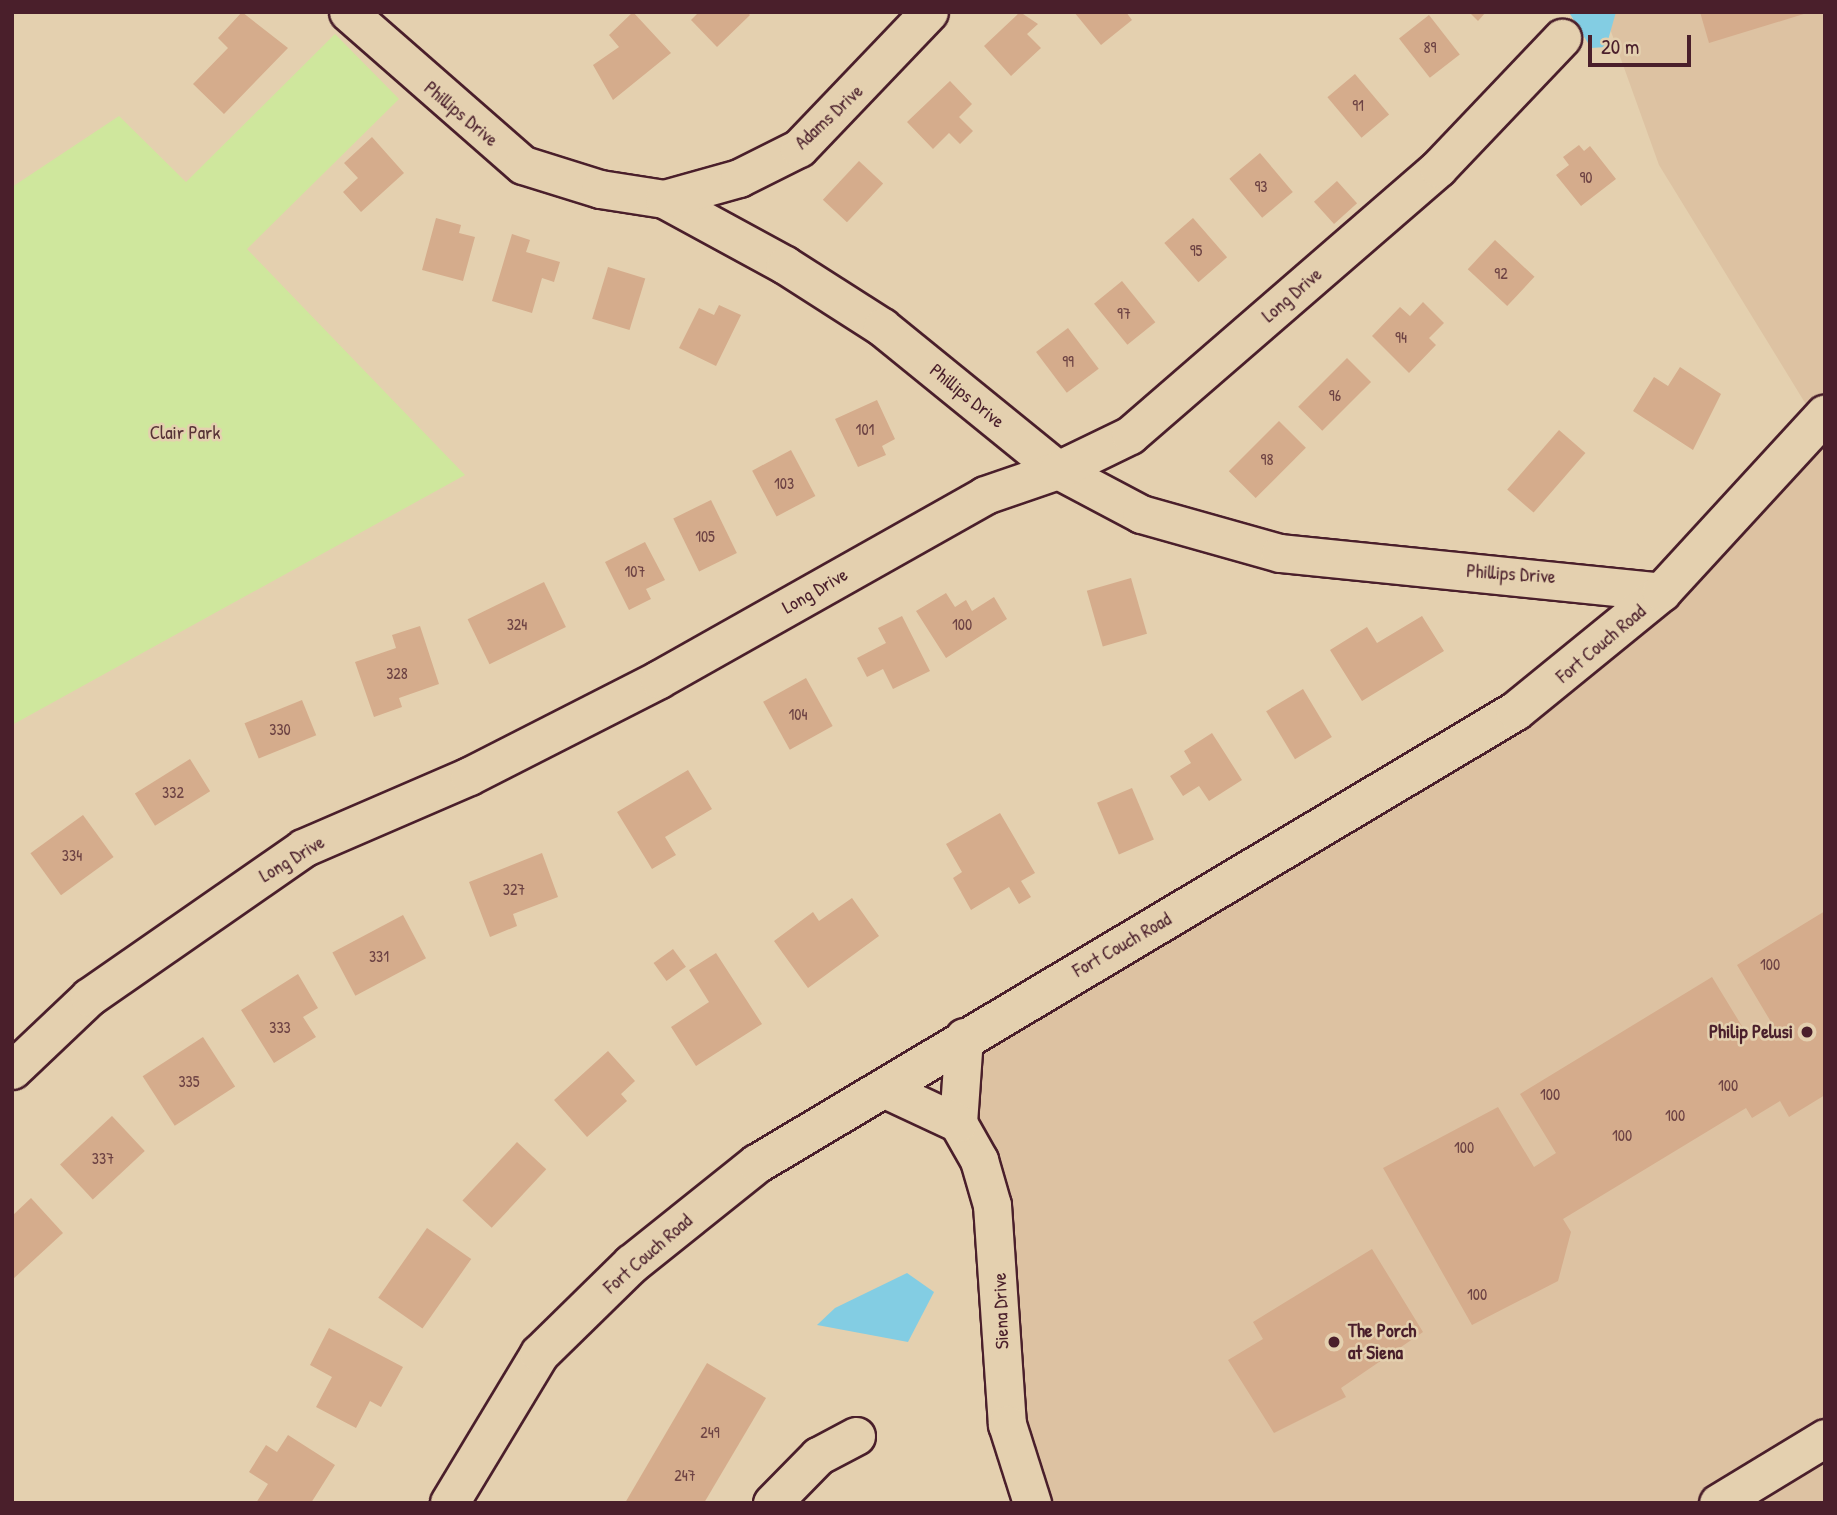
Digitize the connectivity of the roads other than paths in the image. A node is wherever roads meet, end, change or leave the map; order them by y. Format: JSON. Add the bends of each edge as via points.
{"nodes":[{"id":1,"x":348,"y":12,"type":"edge"},
{"id":2,"x":929,"y":12,"type":"edge"},
{"id":3,"x":1562,"y":38,"type":"dead end"},
{"id":4,"x":664,"y":199,"type":"junction"},
{"id":5,"x":1825,"y":415,"type":"edge"},
{"id":6,"x":1058,"y":470,"type":"junction"},
{"id":7,"x":1662,"y":592,"type":"junction"},
{"id":8,"x":964,"y":1037,"type":"junction"},
{"id":9,"x":12,"y":1070,"type":"edge"},
{"id":10,"x":883,"y":1088,"type":"junction"},
{"id":11,"x":958,"y":1123,"type":"junction"},
{"id":12,"x":856,"y":1436,"type":"dead end"},
{"id":13,"x":1825,"y":1438,"type":"edge"},
{"id":14,"x":450,"y":1503,"type":"edge"},
{"id":15,"x":772,"y":1503,"type":"edge"},
{"id":16,"x":1031,"y":1503,"type":"edge"},
{"id":17,"x":1718,"y":1503,"type":"edge"}],
"edges":[{"from":1,"to":4,"type":"street","name":"Phillips Drive","via":[[523,165],[600,189]]},
{"from":2,"to":4,"type":"street","name":"Adams Drive","via":[[799,148],[739,178]]},
{"from":3,"to":6,"type":"street","name":"Long Drive","via":[[1438,168],[1130,435]]},
{"from":4,"to":6,"type":"street","name":"Phillips Drive","via":[[882,327]]},
{"from":5,"to":7,"type":"street","name":"Fort Couch Road"},
{"from":6,"to":7,"type":"street","name":"Phillips Drive","via":[[1141,514],[1280,553]]},
{"from":6,"to":9,"type":"street","name":"Long Drive","via":[[985,495],[659,679],[469,776],[303,848],[89,997]]},
{"from":7,"to":8,"type":"street","name":"Fort Couch Road","via":[[1506,718]]},
{"from":8,"to":10,"type":"street","name":"Fort Couch Road"},
{"from":8,"to":11,"type":"street"},
{"from":10,"to":11,"type":"street"},
{"from":10,"to":14,"type":"street","name":"Fort Couch Road","via":[[757,1164],[632,1264],[540,1354]]},
{"from":11,"to":16,"type":"street","name":"Siena Drive","via":[[979,1160],[992,1205],[1007,1424]]},
{"from":12,"to":15,"type":"street","via":[[818,1456]]},
{"from":13,"to":17,"type":"street"}]}
